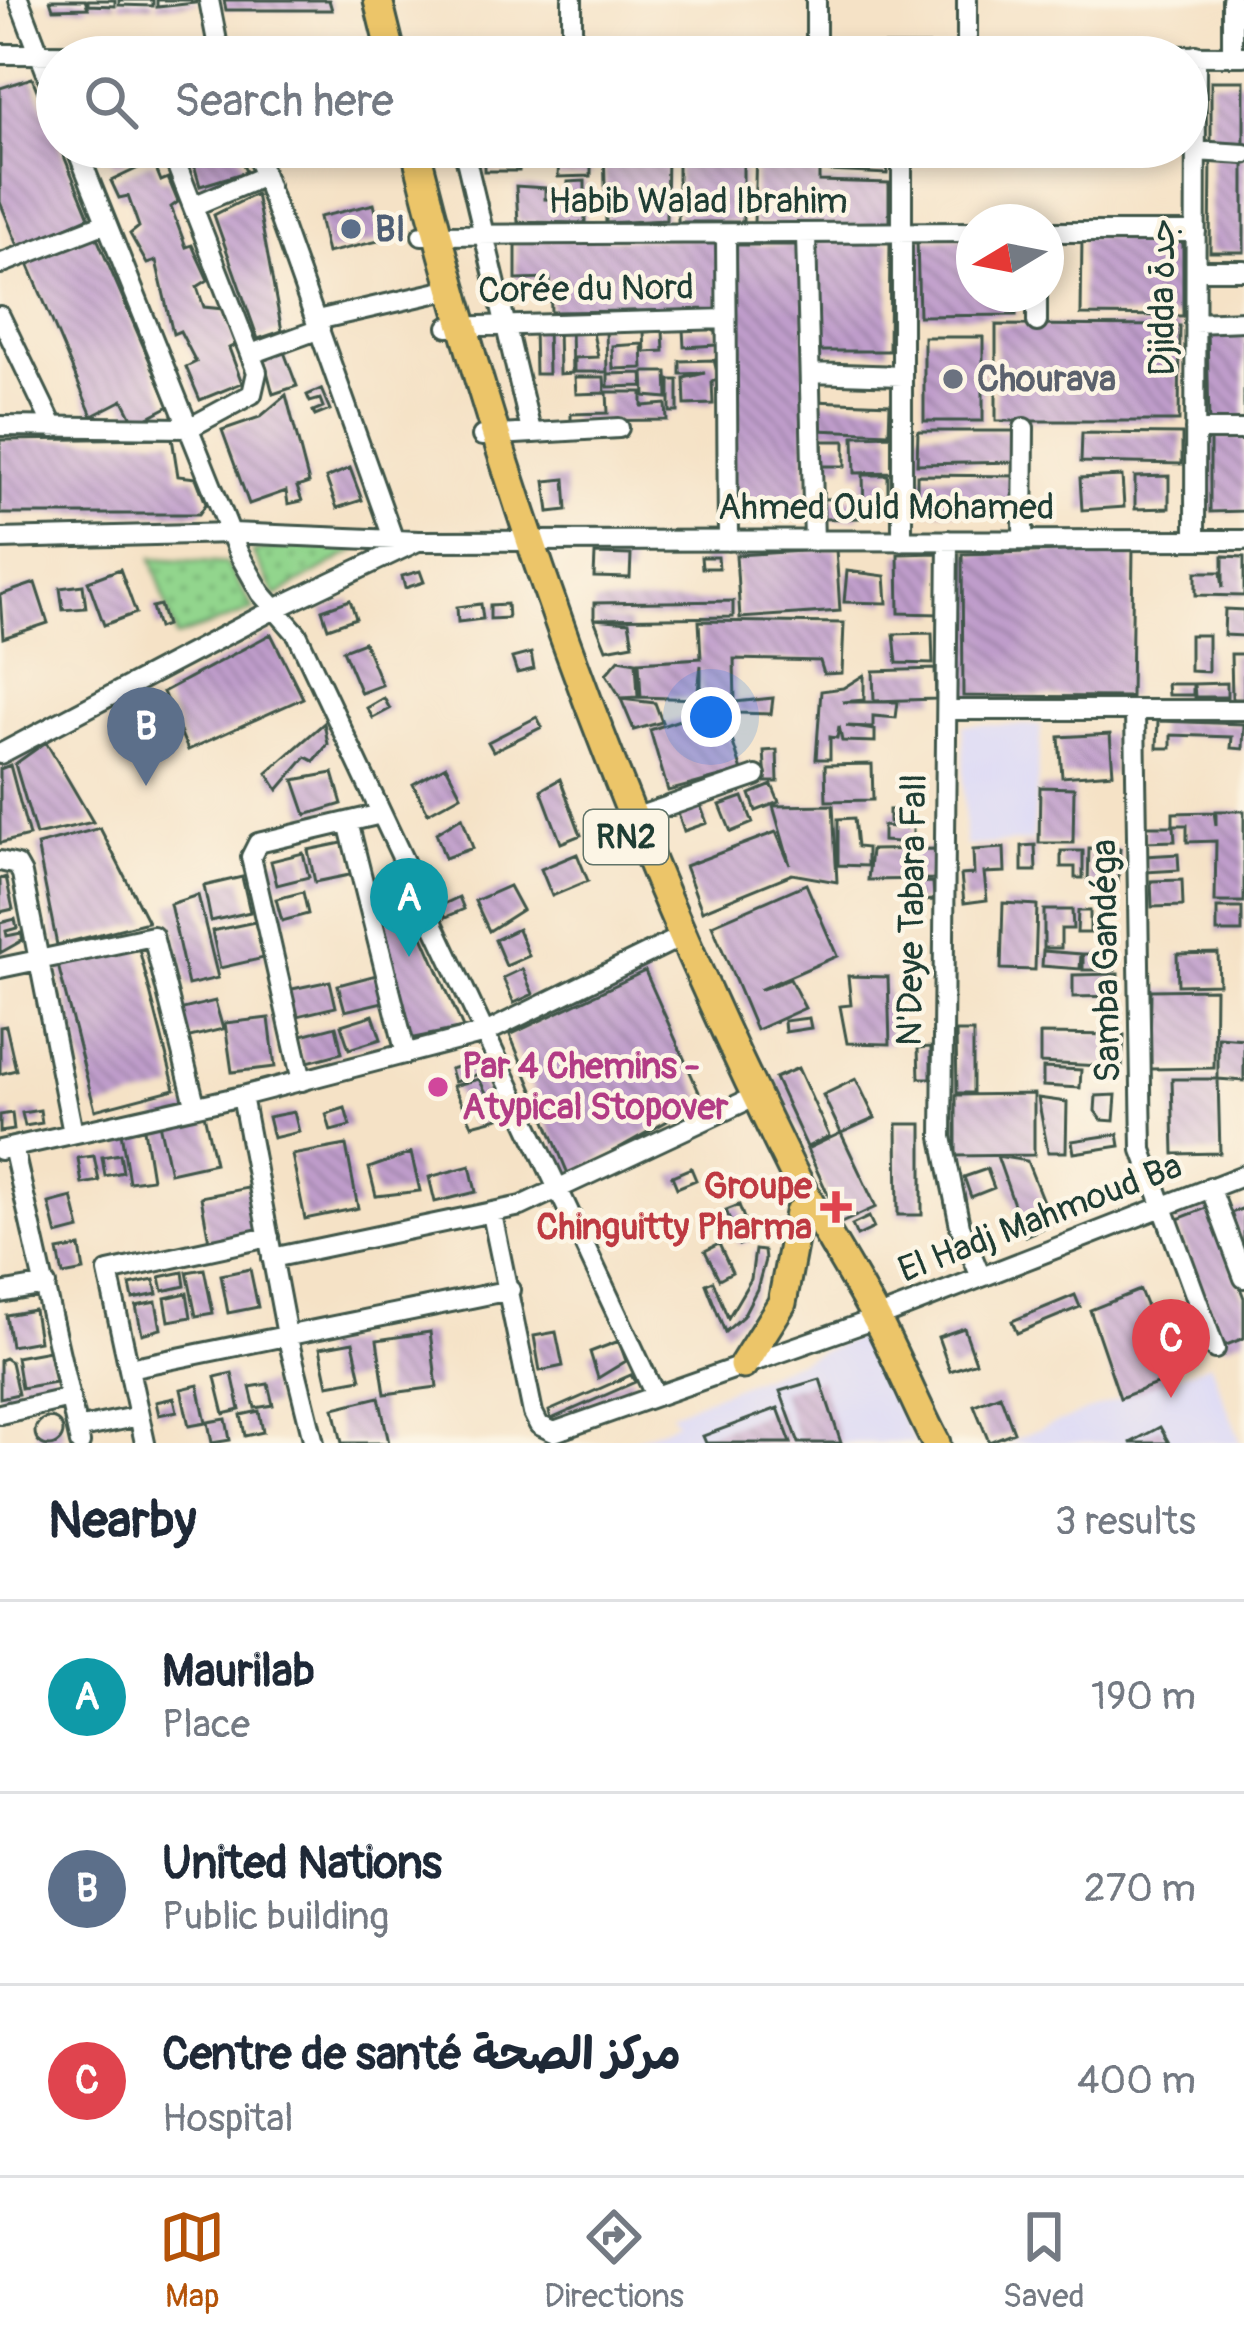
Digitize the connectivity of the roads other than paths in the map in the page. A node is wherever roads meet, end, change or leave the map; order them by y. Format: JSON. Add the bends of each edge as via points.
{"nodes":[{"id":1,"x":19,"y":0,"type":"edge"},
{"id":2,"x":209,"y":0,"type":"edge"},
{"id":3,"x":364,"y":0,"type":"edge"},
{"id":4,"x":378,"y":0,"type":"edge"},
{"id":5,"x":572,"y":0,"type":"edge"},
{"id":6,"x":816,"y":0,"type":"edge"},
{"id":7,"x":967,"y":0,"type":"edge"},
{"id":8,"x":1232,"y":0,"type":"edge"},
{"id":9,"x":216,"y":36,"type":"edge"},
{"id":10,"x":377,"y":36,"type":"edge"},
{"id":11,"x":382,"y":36,"type":"edge"},
{"id":12,"x":572,"y":36,"type":"edge"},
{"id":13,"x":816,"y":36,"type":"edge"},
{"id":14,"x":967,"y":36,"type":"edge"},
{"id":15,"x":36,"y":46,"type":"edge"},
{"id":16,"x":36,"y":54,"type":"edge"},
{"id":17,"x":0,"y":55,"type":"edge"},
{"id":18,"x":1238,"y":56,"type":"edge"},
{"id":19,"x":1208,"y":152,"type":"edge"},
{"id":20,"x":1244,"y":154,"type":"edge"},
{"id":21,"x":84,"y":168,"type":"edge"},
{"id":22,"x":178,"y":168,"type":"edge"},
{"id":23,"x":261,"y":168,"type":"edge"},
{"id":24,"x":407,"y":168,"type":"edge"},
{"id":25,"x":418,"y":168,"type":"edge"},
{"id":26,"x":469,"y":168,"type":"edge"},
{"id":27,"x":902,"y":168,"type":"edge"},
{"id":28,"x":1196,"y":168,"type":"edge"},
{"id":29,"x":264,"y":176,"type":"junction"},
{"id":30,"x":193,"y":206,"type":"junction"},
{"id":31,"x":106,"y":223,"type":"junction"},
{"id":32,"x":902,"y":232,"type":"junction"},
{"id":33,"x":956,"y":232,"type":"edge"},
{"id":34,"x":1064,"y":232,"type":"edge"},
{"id":35,"x":1196,"y":232,"type":"junction"},
{"id":36,"x":429,"y":235,"type":"junction"},
{"id":37,"x":487,"y":235,"type":"junction"},
{"id":38,"x":726,"y":235,"type":"junction"},
{"id":39,"x":806,"y":235,"type":"junction"},
{"id":40,"x":0,"y":264,"type":"edge"},
{"id":41,"x":1196,"y":270,"type":"junction"},
{"id":42,"x":1244,"y":270,"type":"edge"},
{"id":43,"x":444,"y":291,"type":"junction"},
{"id":44,"x":1036,"y":312,"type":"edge"},
{"id":45,"x":0,"y":316,"type":"edge"},
{"id":46,"x":726,"y":319,"type":"junction"},
{"id":47,"x":1244,"y":321,"type":"edge"},
{"id":48,"x":506,"y":322,"type":"junction"},
{"id":49,"x":1036,"y":322,"type":"dead end"},
{"id":50,"x":1195,"y":323,"type":"junction"},
{"id":51,"x":318,"y":325,"type":"junction"},
{"id":52,"x":454,"y":325,"type":"junction"},
{"id":53,"x":251,"y":354,"type":"junction"},
{"id":54,"x":810,"y":374,"type":"junction"},
{"id":55,"x":902,"y":376,"type":"junction"},
{"id":56,"x":0,"y":426,"type":"edge"},
{"id":57,"x":54,"y":428,"type":"junction"},
{"id":58,"x":188,"y":428,"type":"junction"},
{"id":59,"x":619,"y":428,"type":"dead end"},
{"id":60,"x":1024,"y":428,"type":"dead end"},
{"id":61,"x":1195,"y":430,"type":"junction"},
{"id":62,"x":1244,"y":430,"type":"edge"},
{"id":63,"x":531,"y":431,"type":"junction"},
{"id":64,"x":489,"y":434,"type":"junction"},
{"id":65,"x":231,"y":533,"type":"junction"},
{"id":66,"x":393,"y":538,"type":"junction"},
{"id":67,"x":0,"y":539,"type":"edge"},
{"id":68,"x":521,"y":539,"type":"junction"},
{"id":69,"x":1023,"y":540,"type":"junction"},
{"id":70,"x":1195,"y":540,"type":"junction"},
{"id":71,"x":1244,"y":540,"type":"edge"},
{"id":72,"x":419,"y":541,"type":"junction"},
{"id":73,"x":728,"y":541,"type":"junction"},
{"id":74,"x":814,"y":541,"type":"junction"},
{"id":75,"x":902,"y":541,"type":"junction"},
{"id":76,"x":948,"y":541,"type":"junction"},
{"id":77,"x":275,"y":609,"type":"junction"},
{"id":78,"x":949,"y":710,"type":"junction"},
{"id":79,"x":1244,"y":710,"type":"edge"},
{"id":80,"x":1135,"y":712,"type":"junction"},
{"id":81,"x":0,"y":754,"type":"edge"},
{"id":82,"x":756,"y":776,"type":"dead end"},
{"id":83,"x":381,"y":814,"type":"junction"},
{"id":84,"x":634,"y":818,"type":"junction"},
{"id":85,"x":348,"y":822,"type":"junction"},
{"id":86,"x":0,"y":861,"type":"edge"},
{"id":87,"x":677,"y":940,"type":"junction"},
{"id":88,"x":40,"y":960,"type":"junction"},
{"id":89,"x":0,"y":968,"type":"edge"},
{"id":90,"x":485,"y":1033,"type":"junction"},
{"id":91,"x":406,"y":1054,"type":"junction"},
{"id":92,"x":302,"y":1081,"type":"junction"},
{"id":93,"x":242,"y":1096,"type":"junction"},
{"id":94,"x":750,"y":1100,"type":"junction"},
{"id":95,"x":195,"y":1103,"type":"junction"},
{"id":96,"x":73,"y":1133,"type":"junction"},
{"id":97,"x":7,"y":1149,"type":"edge"},
{"id":98,"x":1244,"y":1174,"type":"edge"},
{"id":99,"x":1210,"y":1187,"type":"junction"},
{"id":100,"x":562,"y":1188,"type":"junction"},
{"id":101,"x":1161,"y":1204,"type":"junction"},
{"id":102,"x":805,"y":1210,"type":"junction"},
{"id":103,"x":493,"y":1214,"type":"junction"},
{"id":104,"x":268,"y":1237,"type":"junction"},
{"id":105,"x":272,"y":1258,"type":"junction"},
{"id":106,"x":980,"y":1275,"type":"junction"},
{"id":107,"x":1244,"y":1278,"type":"edge"},
{"id":108,"x":46,"y":1285,"type":"junction"},
{"id":109,"x":510,"y":1290,"type":"junction"},
{"id":110,"x":0,"y":1293,"type":"edge"},
{"id":111,"x":868,"y":1320,"type":"junction"},
{"id":112,"x":287,"y":1335,"type":"junction"},
{"id":113,"x":1215,"y":1349,"type":"dead end"},
{"id":114,"x":743,"y":1365,"type":"junction"},
{"id":115,"x":129,"y":1368,"type":"junction"},
{"id":116,"x":655,"y":1395,"type":"junction"},
{"id":117,"x":70,"y":1398,"type":"junction"},
{"id":118,"x":0,"y":1414,"type":"edge"},
{"id":119,"x":139,"y":1416,"type":"junction"},
{"id":120,"x":78,"y":1436,"type":"edge"},
{"id":121,"x":933,"y":1438,"type":"edge"},
{"id":122,"x":145,"y":1443,"type":"edge"},
{"id":123,"x":314,"y":1443,"type":"edge"}],
"edges":[{"from":1,"to":15,"type":"street"},
{"from":2,"to":9,"type":"street"},
{"from":3,"to":10,"type":"highway"},
{"from":4,"to":11,"type":"highway"},
{"from":5,"to":12,"type":"street"},
{"from":6,"to":13,"type":"street"},
{"from":7,"to":14,"type":"street"},
{"from":8,"to":18,"type":"street"},
{"from":16,"to":17,"type":"street"},
{"from":19,"to":20,"type":"street"},
{"from":21,"to":31,"type":"street"},
{"from":22,"to":30,"type":"street"},
{"from":23,"to":29,"type":"street"},
{"from":24,"to":36,"type":"highway","number":"RN2"},
{"from":25,"to":36,"type":"highway","number":"RN2"},
{"from":26,"to":37,"type":"street"},
{"from":27,"to":32,"type":"street"},
{"from":28,"to":35,"type":"street","name":"Djidda جدة"},
{"from":29,"to":30,"type":"street"},
{"from":29,"to":51,"type":"street"},
{"from":30,"to":53,"type":"street"},
{"from":31,"to":40,"type":"street"},
{"from":31,"to":58,"type":"street"},
{"from":32,"to":33,"type":"street","name":"Habib Walad Ibrahim"},
{"from":32,"to":39,"type":"street","name":"Habib Walad Ibrahim"},
{"from":32,"to":55,"type":"street"},
{"from":34,"to":35,"type":"street"},
{"from":35,"to":41,"type":"street","name":"Djidda جدة"},
{"from":36,"to":37,"type":"street","name":"Habib Walad Ibrahim"},
{"from":36,"to":43,"type":"highway","number":"RN2"},
{"from":37,"to":38,"type":"street","name":"Habib Walad Ibrahim"},
{"from":37,"to":48,"type":"street"},
{"from":38,"to":39,"type":"street","name":"Habib Walad Ibrahim"},
{"from":38,"to":46,"type":"street"},
{"from":39,"to":54,"type":"street"},
{"from":41,"to":42,"type":"street"},
{"from":41,"to":50,"type":"street","name":"Djidda جدة"},
{"from":43,"to":51,"type":"street"},
{"from":43,"to":52,"type":"highway","number":"RN2"},
{"from":44,"to":49,"type":"street"},
{"from":45,"to":57,"type":"street"},
{"from":46,"to":48,"type":"street","name":"Corée du Nord"},
{"from":46,"to":73,"type":"street"},
{"from":47,"to":50,"type":"street"},
{"from":48,"to":52,"type":"street","name":"Corée du Nord"},
{"from":48,"to":63,"type":"street"},
{"from":50,"to":61,"type":"street","name":"Djidda جدة"},
{"from":51,"to":53,"type":"street"},
{"from":51,"to":66,"type":"street"},
{"from":52,"to":64,"type":"highway","number":"RN2"},
{"from":53,"to":58,"type":"street","via":[[257,384],[245,403]]},
{"from":54,"to":55,"type":"street"},
{"from":54,"to":74,"type":"street"},
{"from":55,"to":75,"type":"street"},
{"from":56,"to":57,"type":"street"},
{"from":57,"to":58,"type":"street"},
{"from":58,"to":65,"type":"street"},
{"from":59,"to":63,"type":"street"},
{"from":60,"to":69,"type":"street"},
{"from":61,"to":62,"type":"street"},
{"from":61,"to":70,"type":"street","name":"Djidda جدة"},
{"from":63,"to":64,"type":"street"},
{"from":64,"to":68,"type":"highway","number":"RN2"},
{"from":65,"to":66,"type":"street","name":"Ahmed Ould Mohamed"},
{"from":65,"to":67,"type":"street","name":"Ahmed Ould Mohamed"},
{"from":65,"to":77,"type":"street"},
{"from":66,"to":72,"type":"street","name":"Ahmed Ould Mohamed"},
{"from":68,"to":72,"type":"street","name":"Ahmed Ould Mohamed"},
{"from":68,"to":73,"type":"street","name":"Ahmed Ould Mohamed"},
{"from":68,"to":84,"type":"highway","number":"RN2"},
{"from":68,"to":87,"type":"highway","number":"RN2"},
{"from":69,"to":70,"type":"street","name":"Ahmed Ould Mohamed"},
{"from":69,"to":76,"type":"street","name":"Ahmed Ould Mohamed"},
{"from":70,"to":71,"type":"street","name":"Ahmed Ould Mohamed"},
{"from":72,"to":77,"type":"street"},
{"from":73,"to":74,"type":"street","name":"Ahmed Ould Mohamed"},
{"from":74,"to":75,"type":"street","name":"Ahmed Ould Mohamed"},
{"from":75,"to":76,"type":"street","name":"Ahmed Ould Mohamed"},
{"from":76,"to":78,"type":"street","name":"N'Deye Tabara Fall"},
{"from":77,"to":81,"type":"street"},
{"from":77,"to":83,"type":"street","via":[[297,634]]},
{"from":78,"to":80,"type":"street"},
{"from":78,"to":106,"type":"street","name":"N'Deye Tabara Fall","via":[[942,1137],[960,1226]]},
{"from":79,"to":80,"type":"street"},
{"from":80,"to":101,"type":"street","name":"Samba Gandéga","via":[[1142,1150]]},
{"from":82,"to":84,"type":"street"},
{"from":83,"to":85,"type":"street"},
{"from":83,"to":90,"type":"street"},
{"from":84,"to":87,"type":"highway","number":"RN2"},
{"from":85,"to":91,"type":"street"},
{"from":85,"to":92,"type":"street","via":[[258,843],[250,857]]},
{"from":86,"to":88,"type":"street","via":[[22,874]]},
{"from":87,"to":90,"type":"street"},
{"from":87,"to":94,"type":"highway","number":"RN2"},
{"from":88,"to":89,"type":"street"},
{"from":88,"to":95,"type":"street","via":[[147,934],[158,944]]},
{"from":88,"to":96,"type":"street"},
{"from":90,"to":91,"type":"street"},
{"from":90,"to":100,"type":"street"},
{"from":91,"to":92,"type":"street"},
{"from":92,"to":93,"type":"street"},
{"from":93,"to":95,"type":"street"},
{"from":93,"to":104,"type":"street"},
{"from":94,"to":100,"type":"street"},
{"from":94,"to":102,"type":"highway","number":"RN2"},
{"from":95,"to":96,"type":"street"},
{"from":96,"to":97,"type":"street"},
{"from":97,"to":108,"type":"street"},
{"from":98,"to":99,"type":"street","name":"El Hadj Mahmoud Ba"},
{"from":99,"to":101,"type":"street","name":"El Hadj Mahmoud Ba"},
{"from":99,"to":107,"type":"street"},
{"from":100,"to":103,"type":"street"},
{"from":100,"to":116,"type":"street"},
{"from":101,"to":106,"type":"street","name":"El Hadj Mahmoud Ba"},
{"from":101,"to":113,"type":"street","name":"Samba Gandéga"},
{"from":102,"to":111,"type":"highway","number":"RN2"},
{"from":102,"to":114,"type":"highway","via":[[782,1303]]},
{"from":103,"to":105,"type":"street"},
{"from":103,"to":109,"type":"street"},
{"from":104,"to":105,"type":"street"},
{"from":104,"to":115,"type":"street","via":[[108,1272]]},
{"from":105,"to":112,"type":"street"},
{"from":106,"to":111,"type":"street","name":"El Hadj Mahmoud Ba"},
{"from":108,"to":110,"type":"street"},
{"from":108,"to":117,"type":"street"},
{"from":109,"to":112,"type":"street"},
{"from":109,"to":116,"type":"street","name":"El Hadj Mahmoud Ba","via":[[538,1425],[554,1432]]},
{"from":111,"to":114,"type":"street","name":"El Hadj Mahmoud Ba"},
{"from":111,"to":121,"type":"highway","number":"RN2"},
{"from":112,"to":115,"type":"street"},
{"from":112,"to":123,"type":"street"},
{"from":114,"to":116,"type":"street","name":"El Hadj Mahmoud Ba"},
{"from":115,"to":119,"type":"street"},
{"from":117,"to":118,"type":"street"},
{"from":117,"to":120,"type":"street"},
{"from":119,"to":120,"type":"street"},
{"from":119,"to":122,"type":"street"}]}
